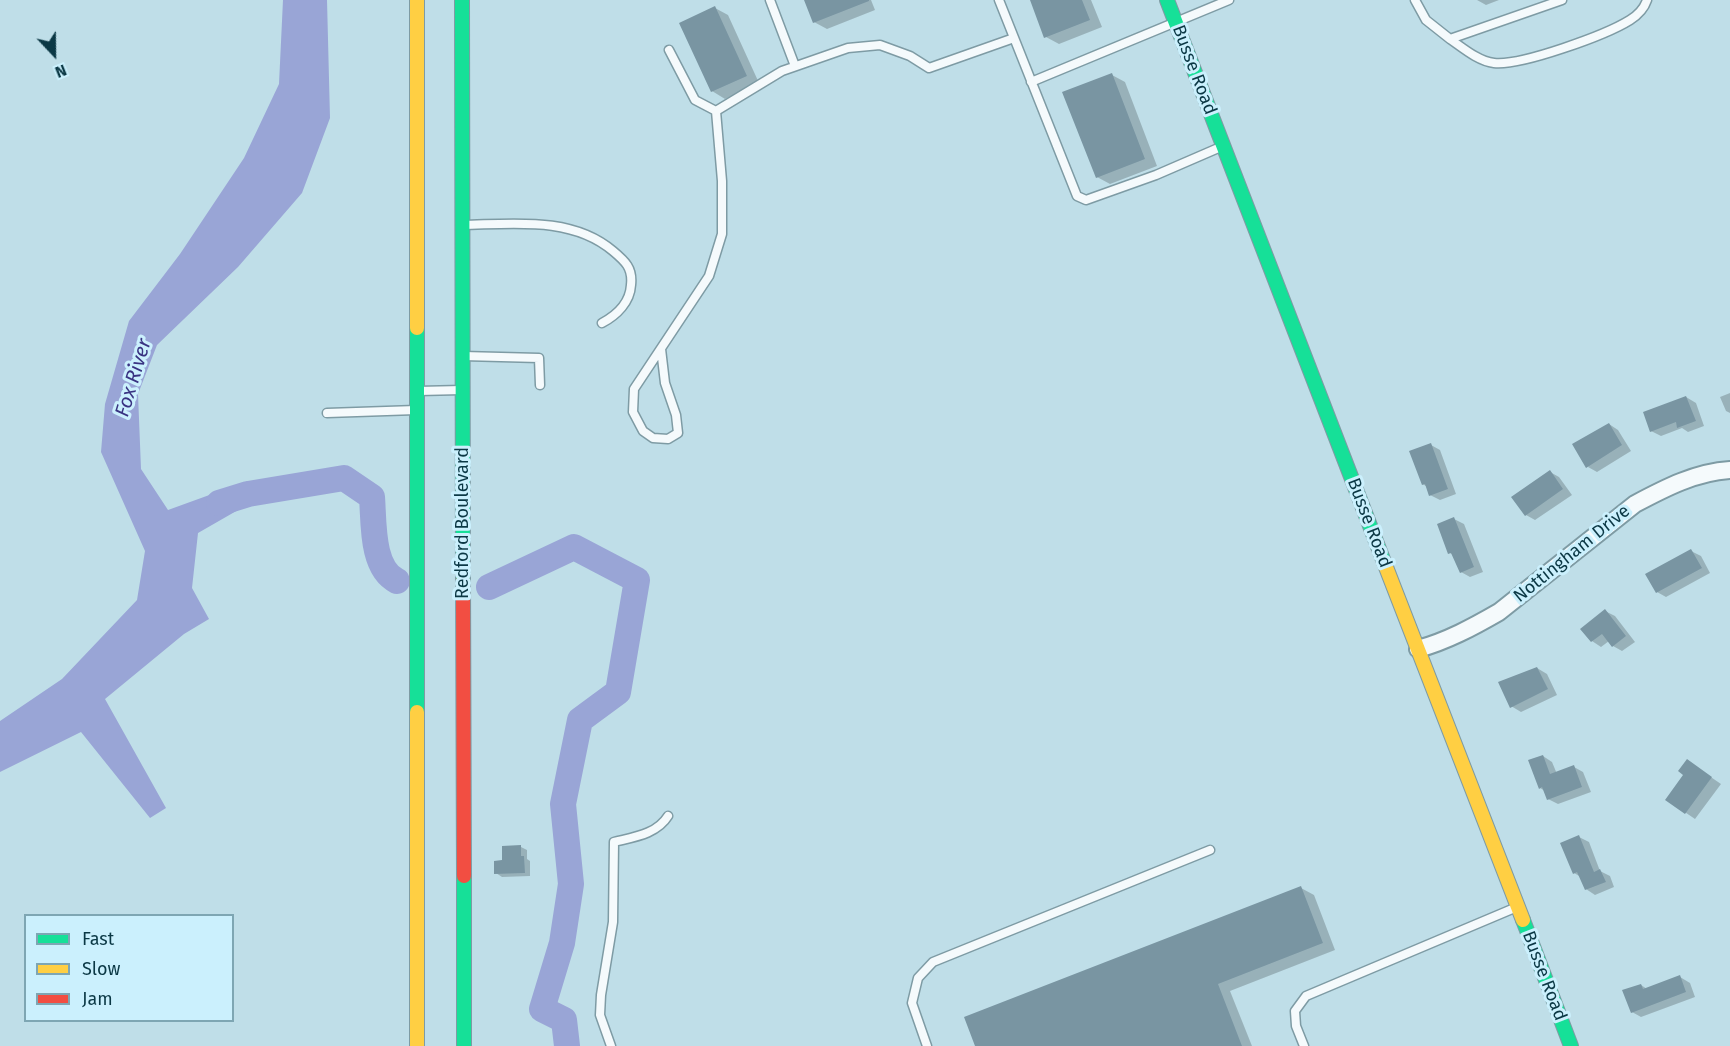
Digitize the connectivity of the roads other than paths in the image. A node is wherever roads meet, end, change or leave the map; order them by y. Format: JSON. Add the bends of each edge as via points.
{"nodes":[{"id":1,"x":417,"y":0,"type":"edge"},
{"id":2,"x":462,"y":0,"type":"edge"},
{"id":3,"x":770,"y":0,"type":"edge"},
{"id":4,"x":999,"y":0,"type":"edge"},
{"id":5,"x":1167,"y":0,"type":"edge"},
{"id":6,"x":1229,"y":0,"type":"edge"},
{"id":7,"x":1415,"y":0,"type":"edge"},
{"id":8,"x":1562,"y":0,"type":"edge"},
{"id":9,"x":1647,"y":0,"type":"edge"},
{"id":10,"x":1175,"y":21,"type":"junction"},
{"id":11,"x":1014,"y":38,"type":"junction"},
{"id":12,"x":1450,"y":39,"type":"junction"},
{"id":13,"x":669,"y":50,"type":"dead end"},
{"id":14,"x":795,"y":66,"type":"junction"},
{"id":15,"x":1031,"y":82,"type":"junction"},
{"id":16,"x":716,"y":111,"type":"junction"},
{"id":17,"x":1224,"y":146,"type":"junction"},
{"id":18,"x":462,"y":225,"type":"junction"},
{"id":19,"x":602,"y":323,"type":"dead end"},
{"id":20,"x":661,"y":349,"type":"junction"},
{"id":21,"x":462,"y":356,"type":"junction"},
{"id":22,"x":540,"y":386,"type":"dead end"},
{"id":23,"x":463,"y":390,"type":"junction"},
{"id":24,"x":416,"y":391,"type":"junction"},
{"id":25,"x":416,"y":410,"type":"junction"},
{"id":26,"x":327,"y":413,"type":"dead end"},
{"id":27,"x":1730,"y":470,"type":"edge"},
{"id":28,"x":1418,"y":649,"type":"junction"},
{"id":29,"x":668,"y":816,"type":"dead end"},
{"id":30,"x":1210,"y":850,"type":"dead end"},
{"id":31,"x":1518,"y":907,"type":"junction"},
{"id":32,"x":417,"y":1046,"type":"edge"},
{"id":33,"x":464,"y":1046,"type":"edge"},
{"id":34,"x":611,"y":1046,"type":"edge"},
{"id":35,"x":927,"y":1046,"type":"edge"},
{"id":36,"x":1304,"y":1046,"type":"edge"},
{"id":37,"x":1571,"y":1046,"type":"edge"}],
"edges":[{"from":1,"to":24,"type":"main road"},
{"from":2,"to":18,"type":"main road","name":"Redford Boulevard"},
{"from":3,"to":14,"type":"lane"},
{"from":4,"to":11,"type":"lane"},
{"from":5,"to":10,"type":"main road","name":"Busse Road"},
{"from":6,"to":10,"type":"lane"},
{"from":7,"to":12,"type":"lane","via":[[1426,20]]},
{"from":8,"to":12,"type":"lane"},
{"from":9,"to":12,"type":"lane","via":[[1644,9],[1630,21],[1515,62],[1493,63]]},
{"from":10,"to":15,"type":"lane"},
{"from":10,"to":17,"type":"main road","name":"Busse Road"},
{"from":11,"to":14,"type":"lane","via":[[930,68],[880,45],[848,48]]},
{"from":11,"to":15,"type":"lane"},
{"from":13,"to":16,"type":"lane","via":[[695,100]]},
{"from":14,"to":16,"type":"lane"},
{"from":15,"to":17,"type":"lane","via":[[1077,196],[1086,200]]},
{"from":16,"to":20,"type":"lane","via":[[722,234],[708,276]]},
{"from":17,"to":28,"type":"main road","name":"Busse Road"},
{"from":18,"to":19,"type":"lane","via":[[540,224],[583,232],[609,247],[626,262],[632,275],[631,291],[624,305]]},
{"from":18,"to":21,"type":"main road","name":"Redford Boulevard"},
{"from":20,"to":20,"type":"lane","via":[[634,389],[633,412],[643,432],[653,438],[668,439],[678,433]]},
{"from":21,"to":22,"type":"lane","via":[[539,358]]},
{"from":21,"to":23,"type":"main road","name":"Redford Boulevard"},
{"from":23,"to":24,"type":"lane"},
{"from":23,"to":33,"type":"main road","name":"Redford Boulevard"},
{"from":24,"to":25,"type":"main road"},
{"from":25,"to":26,"type":"lane"},
{"from":25,"to":32,"type":"main road"},
{"from":27,"to":28,"type":"street","name":"Nottingham Drive","via":[[1690,478],[1635,504],[1499,612],[1437,644]]},
{"from":28,"to":31,"type":"main road","name":"Busse Road"},
{"from":29,"to":34,"type":"lane","via":[[662,826],[614,842],[613,922],[600,1015]]},
{"from":30,"to":35,"type":"lane","via":[[933,962],[918,978],[912,1003]]},
{"from":31,"to":36,"type":"lane","via":[[1306,996],[1294,1011]]},
{"from":31,"to":37,"type":"main road","name":"Busse Road"}]}
